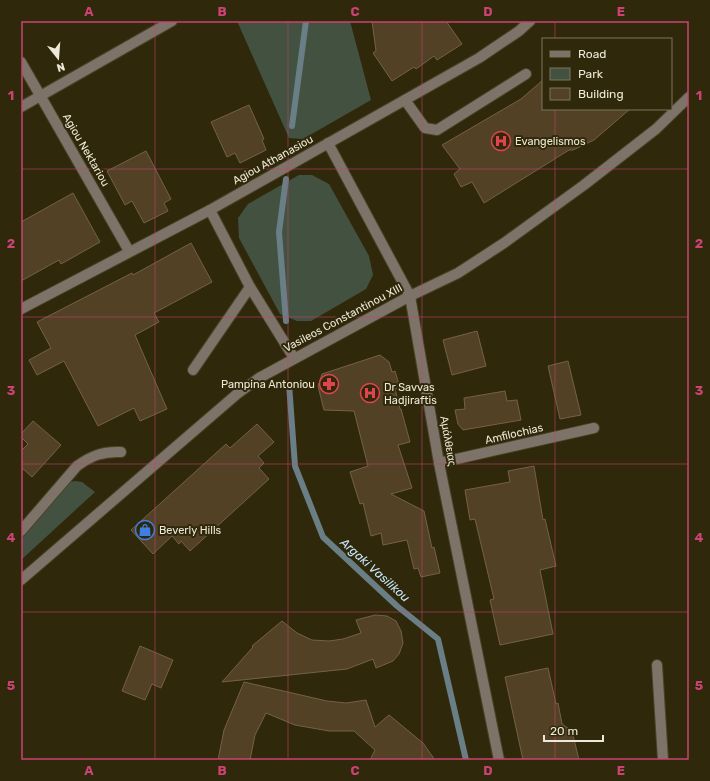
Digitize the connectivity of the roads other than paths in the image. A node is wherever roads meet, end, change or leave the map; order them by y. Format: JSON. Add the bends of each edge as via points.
{"nodes":[{"id":1,"x":172,"y":21,"type":"edge"},
{"id":2,"x":530,"y":21,"type":"edge"},
{"id":3,"x":21,"y":62,"type":"edge"},
{"id":4,"x":526,"y":74,"type":"dead end"},
{"id":5,"x":41,"y":96,"type":"junction"},
{"id":6,"x":689,"y":97,"type":"edge"},
{"id":7,"x":405,"y":100,"type":"junction"},
{"id":8,"x":21,"y":107,"type":"edge"},
{"id":9,"x":328,"y":143,"type":"junction"},
{"id":10,"x":210,"y":210,"type":"junction"},
{"id":11,"x":129,"y":251,"type":"junction"},
{"id":12,"x":250,"y":287,"type":"junction"},
{"id":13,"x":410,"y":296,"type":"junction"},
{"id":14,"x":21,"y":309,"type":"edge"},
{"id":15,"x":294,"y":358,"type":"junction"},
{"id":16,"x":193,"y":370,"type":"dead end"},
{"id":17,"x":594,"y":428,"type":"dead end"},
{"id":18,"x":121,"y":452,"type":"dead end"},
{"id":19,"x":439,"y":463,"type":"junction"},
{"id":20,"x":21,"y":531,"type":"edge"},
{"id":21,"x":21,"y":579,"type":"edge"},
{"id":22,"x":657,"y":666,"type":"dead end"},
{"id":23,"x":499,"y":760,"type":"edge"},
{"id":24,"x":663,"y":760,"type":"edge"}],
"edges":[{"from":1,"to":5,"type":"street"},
{"from":2,"to":7,"type":"street","name":"Agiou Athanasiou","via":[[519,32],[479,58]]},
{"from":3,"to":5,"type":"street","name":"Agiou Nektariou"},
{"from":4,"to":7,"type":"street","via":[[437,130],[425,128]]},
{"from":5,"to":8,"type":"street"},
{"from":5,"to":11,"type":"street","name":"Agiou Nektariou"},
{"from":6,"to":13,"type":"street","name":"Vasileos Constantinou XIII","via":[[656,130],[504,243],[458,273]]},
{"from":7,"to":9,"type":"street","name":"Agiou Athanasiou"},
{"from":9,"to":10,"type":"street","name":"Agiou Athanasiou"},
{"from":9,"to":13,"type":"street","name":"Αμάλθειας"},
{"from":10,"to":11,"type":"street","name":"Agiou Athanasiou"},
{"from":10,"to":12,"type":"street"},
{"from":11,"to":14,"type":"street","name":"Agiou Athanasiou"},
{"from":12,"to":15,"type":"street"},
{"from":12,"to":16,"type":"street"},
{"from":13,"to":15,"type":"street","name":"Vasileos Constantinou XIII"},
{"from":13,"to":19,"type":"street","name":"Αμάλθειας"},
{"from":15,"to":21,"type":"street","name":"Vasileos Constantinou XIII","via":[[237,394]]},
{"from":17,"to":19,"type":"street","name":"Amfilochias"},
{"from":18,"to":20,"type":"street","via":[[105,452],[88,458],[77,466]]},
{"from":19,"to":23,"type":"street","name":"Αμάλθειας"},
{"from":22,"to":24,"type":"street"}]}
